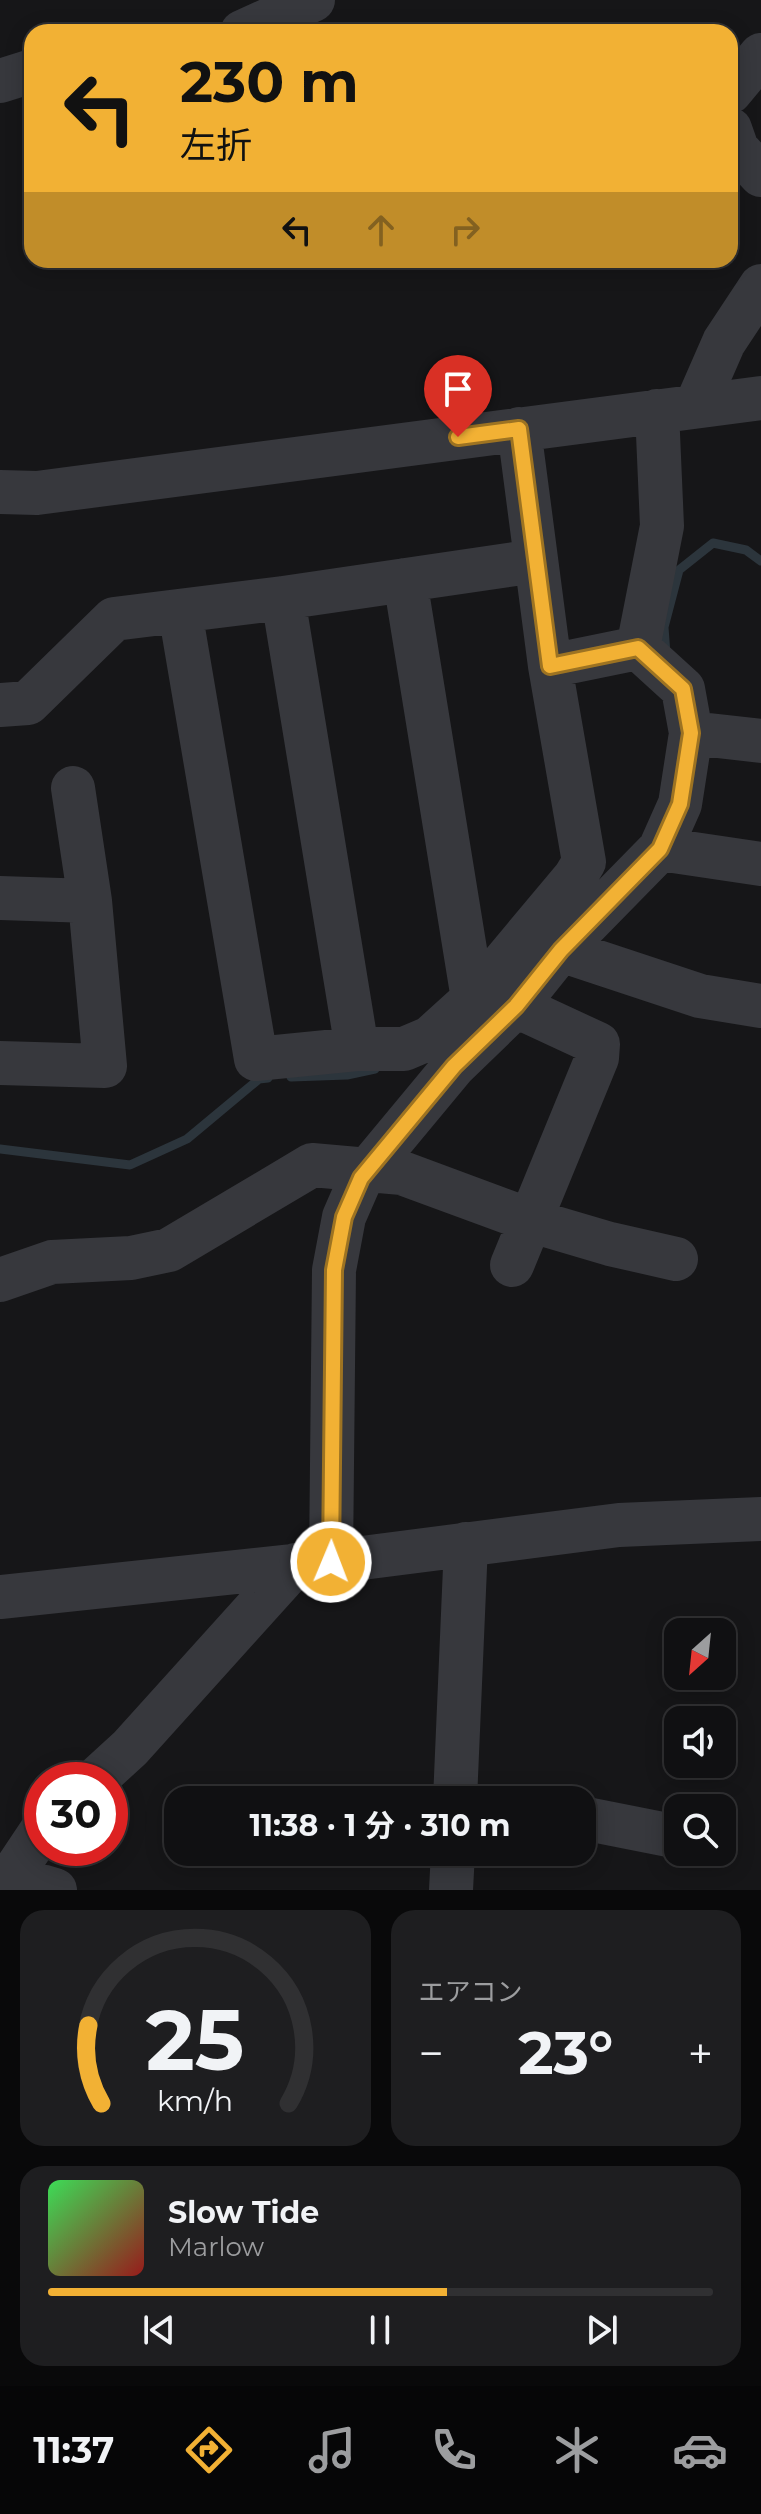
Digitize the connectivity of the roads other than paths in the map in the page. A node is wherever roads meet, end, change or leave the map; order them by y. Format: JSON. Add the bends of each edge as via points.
{"nodes":[{"id":1,"x":313,"y":0,"type":"edge"},
{"id":2,"x":260,"y":24,"type":"edge"},
{"id":3,"x":761,"y":55,"type":"edge"},
{"id":4,"x":24,"y":74,"type":"edge"},
{"id":5,"x":0,"y":81,"type":"edge"},
{"id":6,"x":738,"y":82,"type":"edge"},
{"id":7,"x":738,"y":150,"type":"edge"},
{"id":8,"x":761,"y":175,"type":"edge"},
{"id":9,"x":761,"y":286,"type":"edge"},
{"id":10,"x":761,"y":398,"type":"edge"},
{"id":11,"x":677,"y":409,"type":"junction"},
{"id":12,"x":519,"y":429,"type":"junction"},
{"id":13,"x":0,"y":492,"type":"edge"},
{"id":14,"x":536,"y":561,"type":"junction"},
{"id":15,"x":405,"y":580,"type":"junction"},
{"id":16,"x":283,"y":598,"type":"junction"},
{"id":17,"x":180,"y":611,"type":"junction"},
{"id":18,"x":638,"y":648,"type":"junction"},
{"id":19,"x":550,"y":666,"type":"junction"},
{"id":20,"x":0,"y":705,"type":"edge"},
{"id":21,"x":691,"y":733,"type":"junction"},
{"id":22,"x":761,"y":741,"type":"edge"},
{"id":23,"x":73,"y":788,"type":"dead end"},
{"id":24,"x":660,"y":849,"type":"junction"},
{"id":25,"x":761,"y":864,"type":"edge"},
{"id":26,"x":0,"y":898,"type":"edge"},
{"id":27,"x":90,"y":901,"type":"junction"},
{"id":28,"x":561,"y":950,"type":"junction"},
{"id":29,"x":473,"y":999,"type":"junction"},
{"id":30,"x":516,"y":1006,"type":"junction"},
{"id":31,"x":761,"y":1006,"type":"edge"},
{"id":32,"x":357,"y":1049,"type":"junction"},
{"id":33,"x":0,"y":1063,"type":"edge"},
{"id":34,"x":369,"y":1169,"type":"junction"},
{"id":35,"x":532,"y":1221,"type":"junction"},
{"id":36,"x":676,"y":1259,"type":"dead end"},
{"id":37,"x":512,"y":1265,"type":"dead end"},
{"id":38,"x":0,"y":1280,"type":"edge"},
{"id":39,"x":761,"y":1519,"type":"edge"},
{"id":40,"x":466,"y":1544,"type":"junction"},
{"id":41,"x":313,"y":1563,"type":"junction"},
{"id":42,"x":0,"y":1597,"type":"edge"},
{"id":43,"x":115,"y":1762,"type":"edge"},
{"id":44,"x":468,"y":1786,"type":"edge"},
{"id":45,"x":596,"y":1821,"type":"edge"},
{"id":46,"x":664,"y":1834,"type":"edge"},
{"id":47,"x":24,"y":1855,"type":"edge"},
{"id":48,"x":452,"y":1866,"type":"edge"},
{"id":49,"x":2,"y":1886,"type":"edge"},
{"id":50,"x":55,"y":1890,"type":"edge"},
{"id":51,"x":451,"y":1890,"type":"edge"}],
"edges":[{"from":1,"to":2,"type":"street"},
{"from":3,"to":6,"type":"street"},
{"from":4,"to":5,"type":"street"},
{"from":7,"to":8,"type":"street"},
{"from":9,"to":11,"type":"street"},
{"from":10,"to":11,"type":"street"},
{"from":11,"to":12,"type":"street"},
{"from":11,"to":18,"type":"street","via":[[662,526]]},
{"from":12,"to":13,"type":"street","via":[[37,493]]},
{"from":12,"to":14,"type":"street"},
{"from":14,"to":15,"type":"street"},
{"from":14,"to":19,"type":"street"},
{"from":15,"to":16,"type":"street"},
{"from":15,"to":29,"type":"street"},
{"from":16,"to":17,"type":"street"},
{"from":16,"to":32,"type":"street"},
{"from":17,"to":20,"type":"street","via":[[114,619],[28,703]]},
{"from":17,"to":32,"type":"street","via":[[256,1059]]},
{"from":18,"to":19,"type":"street"},
{"from":18,"to":21,"type":"street","via":[[683,689]]},
{"from":19,"to":29,"type":"street","via":[[584,862]]},
{"from":21,"to":22,"type":"street"},
{"from":21,"to":24,"type":"street","via":[[680,804]]},
{"from":23,"to":27,"type":"street"},
{"from":24,"to":25,"type":"street"},
{"from":24,"to":28,"type":"street"},
{"from":26,"to":27,"type":"street"},
{"from":27,"to":33,"type":"street","via":[[105,1066]]},
{"from":28,"to":30,"type":"street"},
{"from":28,"to":31,"type":"street","via":[[700,996]]},
{"from":29,"to":32,"type":"street","via":[[430,1038],[404,1049]]},
{"from":30,"to":34,"type":"street","via":[[454,1066]]},
{"from":30,"to":35,"type":"street","via":[[598,1044]]},
{"from":34,"to":35,"type":"street","via":[[402,1173]]},
{"from":34,"to":38,"type":"street","via":[[312,1165],[169,1250],[131,1258],[52,1262]]},
{"from":34,"to":41,"type":"street","via":[[344,1217],[334,1270]]},
{"from":35,"to":36,"type":"street"},
{"from":35,"to":37,"type":"street"},
{"from":39,"to":40,"type":"street","via":[[619,1525]]},
{"from":40,"to":41,"type":"street"},
{"from":40,"to":44,"type":"street"},
{"from":41,"to":42,"type":"street"},
{"from":41,"to":43,"type":"street"},
{"from":45,"to":46,"type":"street"},
{"from":47,"to":49,"type":"street"},
{"from":48,"to":51,"type":"street"},
{"from":49,"to":50,"type":"street"}]}
